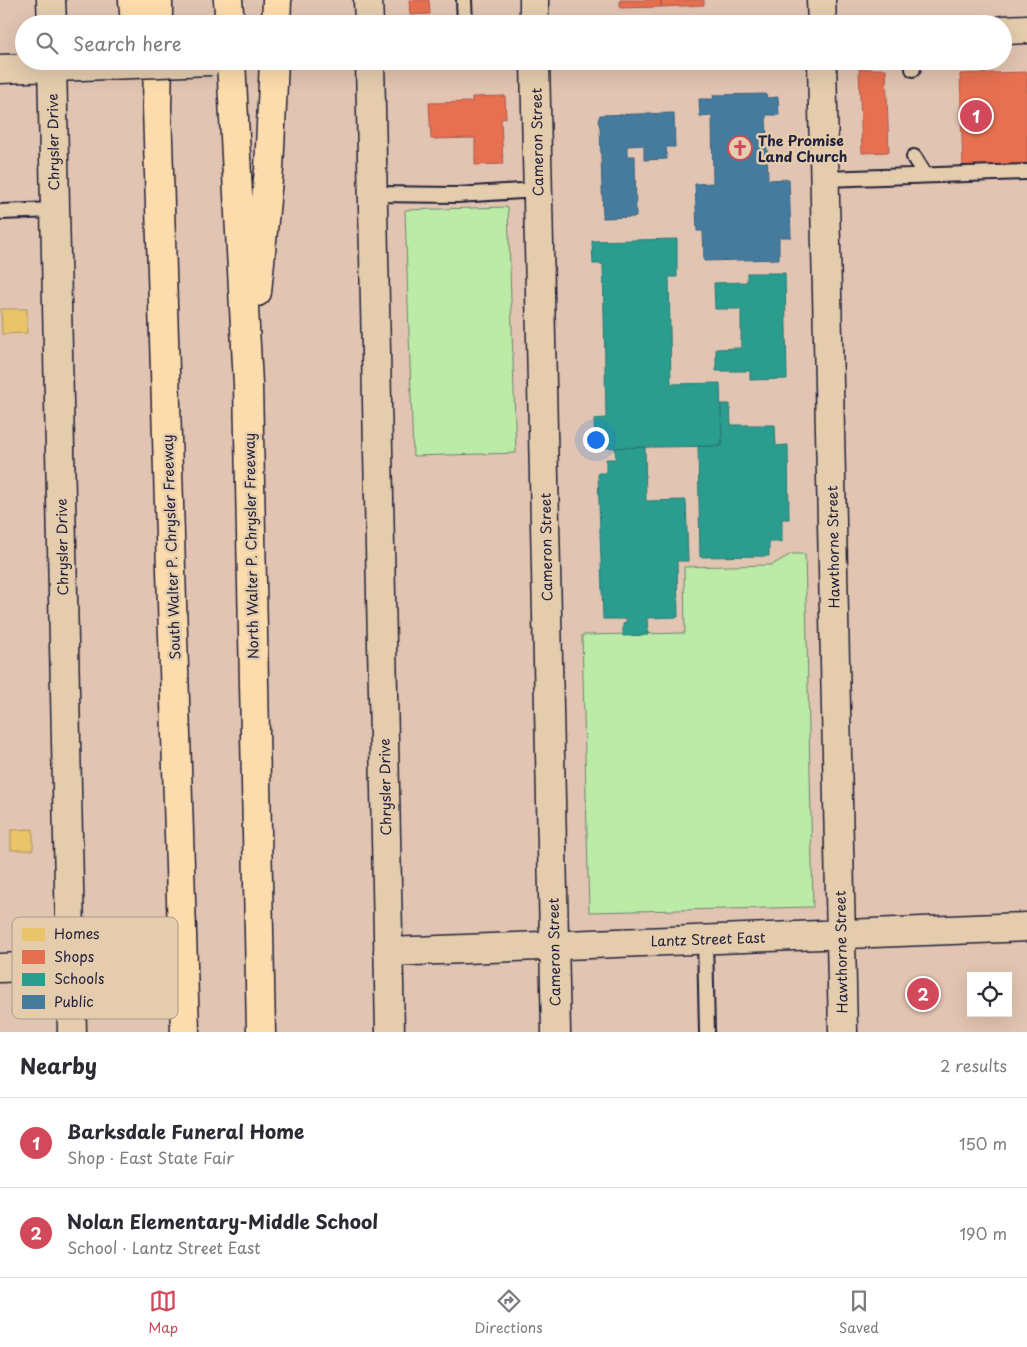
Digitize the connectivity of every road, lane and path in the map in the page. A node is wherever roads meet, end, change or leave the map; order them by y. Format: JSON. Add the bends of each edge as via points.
{"nodes":[{"id":1,"x":51,"y":0,"type":"edge"},
{"id":2,"x":133,"y":0,"type":"edge"},
{"id":3,"x":158,"y":0,"type":"edge"},
{"id":4,"x":228,"y":0,"type":"edge"},
{"id":5,"x":277,"y":0,"type":"edge"},
{"id":6,"x":368,"y":0,"type":"edge"},
{"id":7,"x":464,"y":0,"type":"edge"},
{"id":8,"x":534,"y":0,"type":"edge"},
{"id":9,"x":821,"y":0,"type":"edge"},
{"id":10,"x":52,"y":15,"type":"edge"},
{"id":11,"x":134,"y":15,"type":"edge"},
{"id":12,"x":158,"y":15,"type":"edge"},
{"id":13,"x":229,"y":15,"type":"edge"},
{"id":14,"x":276,"y":15,"type":"edge"},
{"id":15,"x":369,"y":15,"type":"edge"},
{"id":16,"x":465,"y":15,"type":"edge"},
{"id":17,"x":534,"y":15,"type":"edge"},
{"id":18,"x":822,"y":15,"type":"edge"},
{"id":19,"x":1027,"y":29,"type":"edge"},
{"id":20,"x":1012,"y":30,"type":"edge"},
{"id":21,"x":15,"y":68,"type":"edge"},
{"id":22,"x":0,"y":69,"type":"edge"},
{"id":23,"x":52,"y":70,"type":"edge"},
{"id":24,"x":146,"y":70,"type":"edge"},
{"id":25,"x":158,"y":70,"type":"edge"},
{"id":26,"x":231,"y":70,"type":"edge"},
{"id":27,"x":274,"y":70,"type":"edge"},
{"id":28,"x":370,"y":70,"type":"edge"},
{"id":29,"x":535,"y":70,"type":"edge"},
{"id":30,"x":822,"y":70,"type":"edge"},
{"id":31,"x":157,"y":107,"type":"junction"},
{"id":32,"x":914,"y":157,"type":"dead end"},
{"id":33,"x":1027,"y":172,"type":"edge"},
{"id":34,"x":925,"y":175,"type":"junction"},
{"id":35,"x":825,"y":179,"type":"junction"},
{"id":36,"x":538,"y":190,"type":"junction"},
{"id":37,"x":372,"y":194,"type":"junction"},
{"id":38,"x":55,"y":210,"type":"junction"},
{"id":39,"x":0,"y":212,"type":"edge"},
{"id":40,"x":248,"y":384,"type":"junction"},
{"id":41,"x":70,"y":917,"type":"edge"},
{"id":42,"x":1027,"y":927,"type":"edge"},
{"id":43,"x":841,"y":934,"type":"junction"},
{"id":44,"x":705,"y":939,"type":"junction"},
{"id":45,"x":554,"y":945,"type":"junction"},
{"id":46,"x":388,"y":952,"type":"junction"},
{"id":47,"x":72,"y":1019,"type":"edge"},
{"id":48,"x":72,"y":1032,"type":"edge"},
{"id":49,"x":185,"y":1032,"type":"edge"},
{"id":50,"x":261,"y":1032,"type":"edge"},
{"id":51,"x":390,"y":1032,"type":"edge"},
{"id":52,"x":556,"y":1032,"type":"edge"},
{"id":53,"x":707,"y":1032,"type":"edge"},
{"id":54,"x":843,"y":1032,"type":"edge"}],
"edges":[{"from":1,"to":10,"type":"street"},
{"from":2,"to":11,"type":"highway"},
{"from":3,"to":12,"type":"highway"},
{"from":4,"to":13,"type":"highway"},
{"from":5,"to":14,"type":"highway"},
{"from":6,"to":15,"type":"street"},
{"from":7,"to":16,"type":"lane"},
{"from":8,"to":17,"type":"street"},
{"from":9,"to":18,"type":"street"},
{"from":19,"to":20,"type":"street"},
{"from":21,"to":22,"type":"street"},
{"from":23,"to":38,"type":"street","name":"Chrysler Drive"},
{"from":24,"to":31,"type":"highway"},
{"from":25,"to":31,"type":"highway","name":"South Walter P. Chrysler Freeway"},
{"from":26,"to":40,"type":"highway","name":"North Walter P. Chrysler Freeway"},
{"from":27,"to":40,"type":"highway","via":[[269,169]]},
{"from":28,"to":37,"type":"street","name":"Chrysler Drive"},
{"from":29,"to":36,"type":"street","name":"Cameron Street"},
{"from":30,"to":35,"type":"street","name":"Hawthorne Street"},
{"from":31,"to":49,"type":"highway","name":"South Walter P. Chrysler Freeway"},
{"from":32,"to":34,"type":"lane"},
{"from":33,"to":34,"type":"lane"},
{"from":34,"to":35,"type":"lane"},
{"from":35,"to":43,"type":"street","name":"Hawthorne Street"},
{"from":36,"to":37,"type":"lane","via":[[457,195]]},
{"from":36,"to":45,"type":"street","name":"Cameron Street"},
{"from":37,"to":46,"type":"street","name":"Chrysler Drive"},
{"from":38,"to":39,"type":"lane"},
{"from":38,"to":41,"type":"street","name":"Chrysler Drive"},
{"from":40,"to":50,"type":"highway","name":"North Walter P. Chrysler Freeway"},
{"from":42,"to":43,"type":"street","name":"Lantz Street East"},
{"from":43,"to":44,"type":"street","name":"Lantz Street East"},
{"from":43,"to":54,"type":"street","name":"Hawthorne Street"},
{"from":44,"to":45,"type":"street","name":"Lantz Street East"},
{"from":44,"to":53,"type":"lane"},
{"from":45,"to":46,"type":"street","name":"Lantz Street East"},
{"from":45,"to":52,"type":"street","name":"Cameron Street"},
{"from":46,"to":51,"type":"street","name":"Chrysler Drive"},
{"from":47,"to":48,"type":"street","name":"Chrysler Drive"}]}
